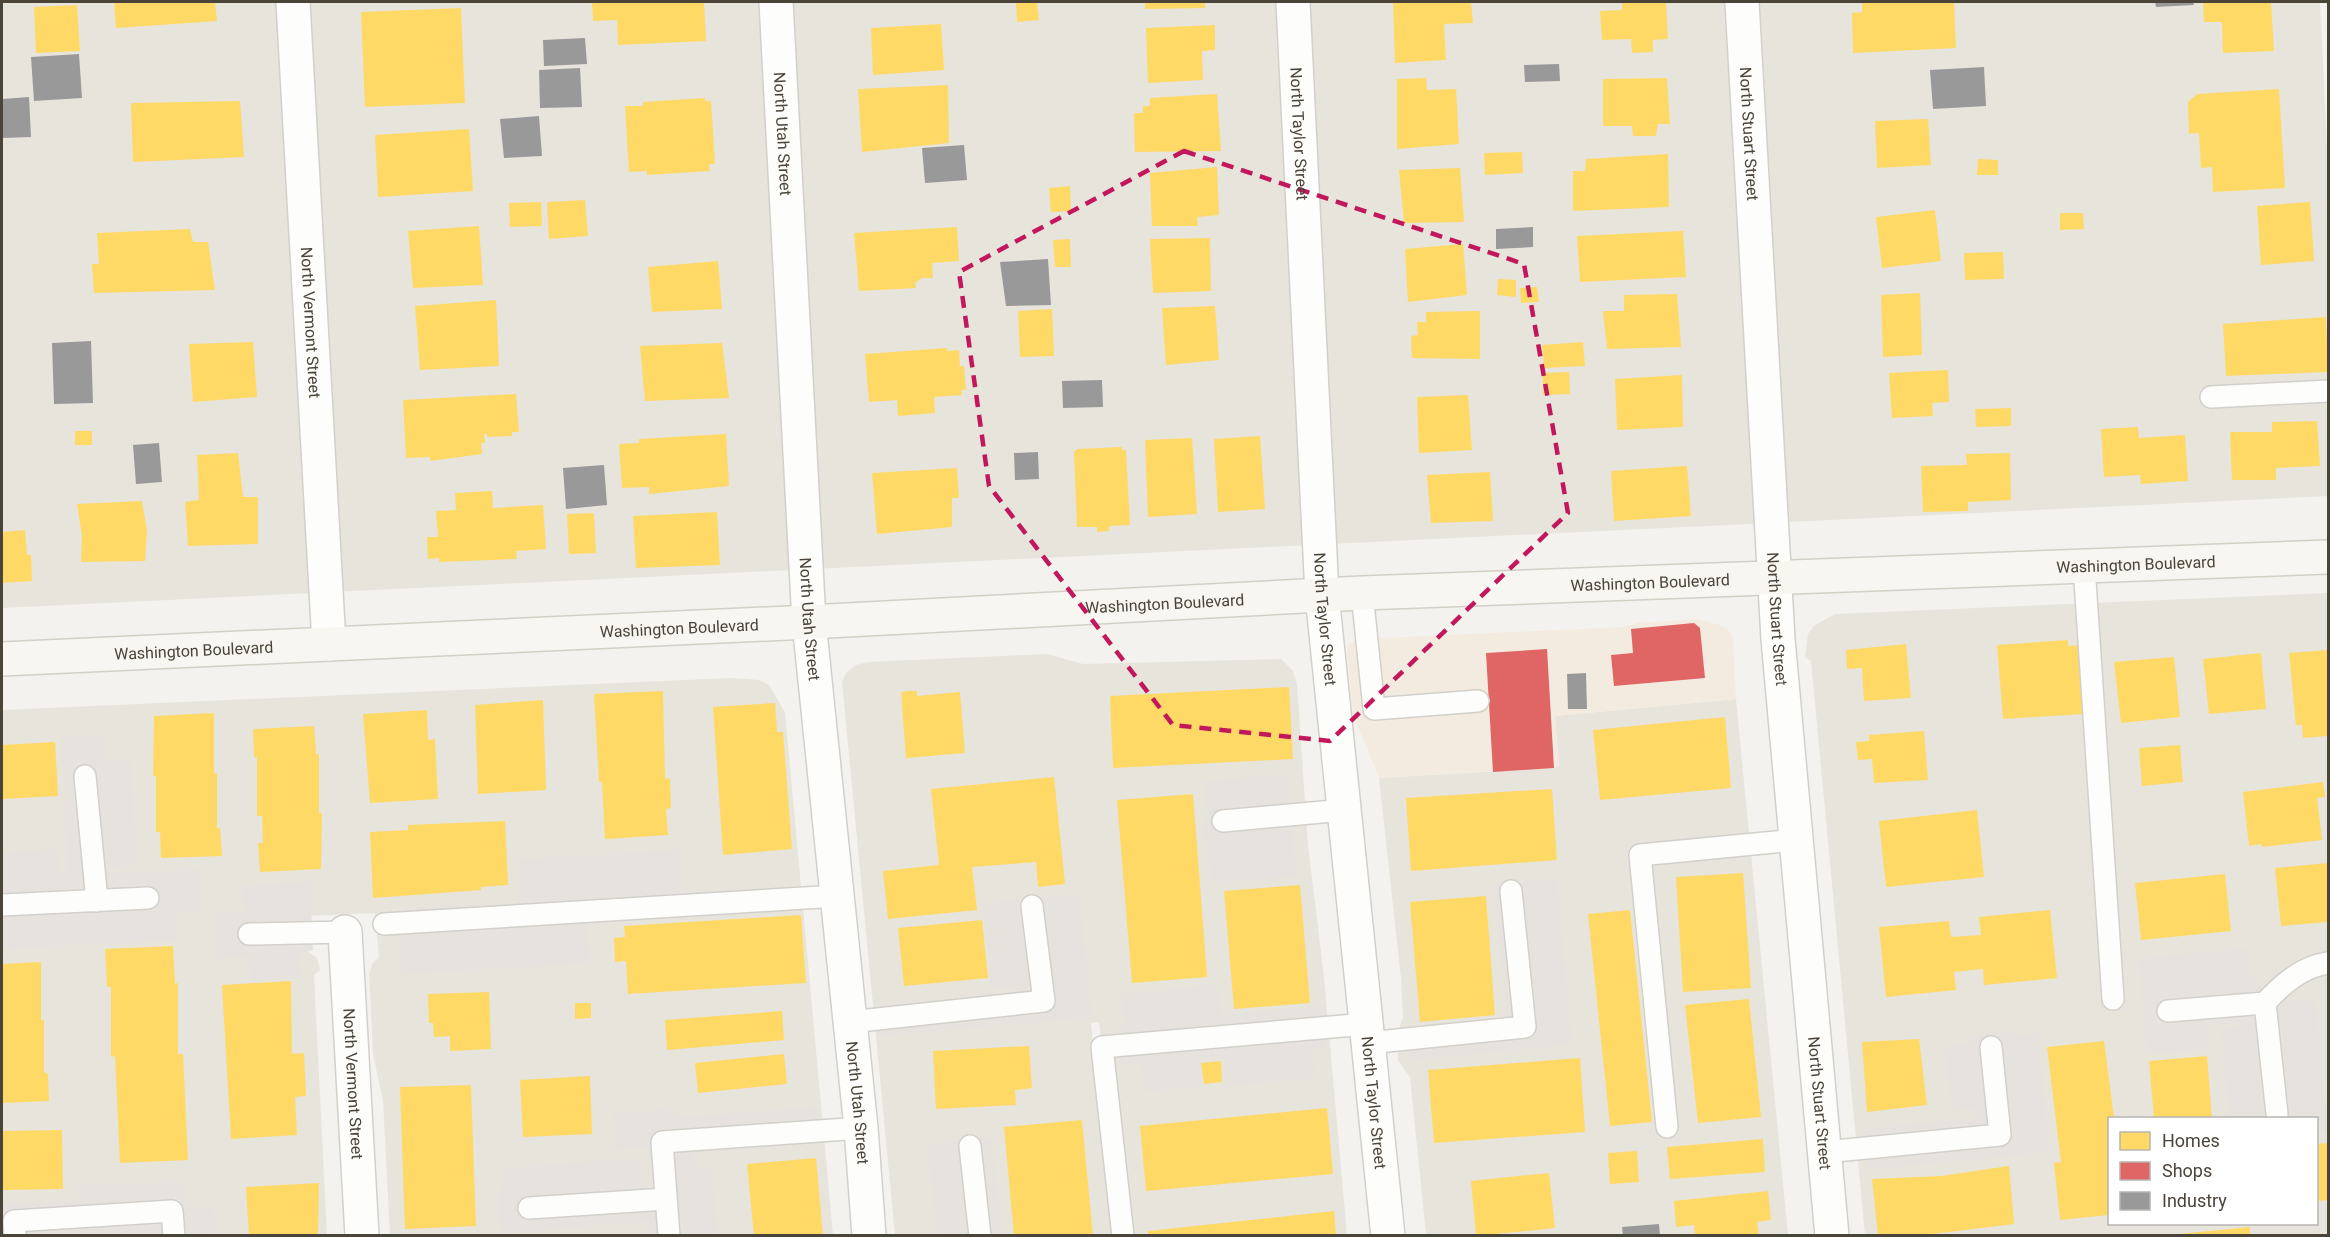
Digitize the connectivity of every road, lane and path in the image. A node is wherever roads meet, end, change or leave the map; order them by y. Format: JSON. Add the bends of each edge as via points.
{"nodes":[{"id":1,"x":292,"y":2,"type":"edge"},
{"id":2,"x":776,"y":2,"type":"edge"},
{"id":3,"x":1293,"y":2,"type":"edge"},
{"id":4,"x":1742,"y":2,"type":"edge"},
{"id":5,"x":2328,"y":391,"type":"edge"},
{"id":6,"x":2211,"y":397,"type":"dead end"},
{"id":7,"x":2328,"y":557,"type":"edge"},
{"id":8,"x":2084,"y":566,"type":"junction"},
{"id":9,"x":1774,"y":577,"type":"junction"},
{"id":10,"x":1362,"y":593,"type":"junction"},
{"id":11,"x":1322,"y":595,"type":"junction"},
{"id":12,"x":809,"y":622,"type":"junction"},
{"id":13,"x":328,"y":644,"type":"junction"},
{"id":14,"x":2,"y":659,"type":"edge"},
{"id":15,"x":1478,"y":701,"type":"dead end"},
{"id":16,"x":85,"y":776,"type":"dead end"},
{"id":17,"x":1344,"y":810,"type":"junction"},
{"id":18,"x":1223,"y":821,"type":"dead end"},
{"id":19,"x":1796,"y":840,"type":"junction"},
{"id":20,"x":1511,"y":891,"type":"dead end"},
{"id":21,"x":837,"y":896,"type":"junction"},
{"id":22,"x":148,"y":898,"type":"dead end"},
{"id":23,"x":97,"y":901,"type":"junction"},
{"id":24,"x":2,"y":905,"type":"edge"},
{"id":25,"x":1032,"y":906,"type":"dead end"},
{"id":26,"x":384,"y":924,"type":"dead end"},
{"id":27,"x":345,"y":932,"type":"joint"},
{"id":28,"x":249,"y":934,"type":"dead end"},
{"id":29,"x":2328,"y":963,"type":"edge"},
{"id":30,"x":2114,"y":999,"type":"dead end"},
{"id":31,"x":2265,"y":1003,"type":"junction"},
{"id":32,"x":2168,"y":1011,"type":"dead end"},
{"id":33,"x":850,"y":1022,"type":"junction"},
{"id":34,"x":1367,"y":1034,"type":"junction"},
{"id":35,"x":1991,"y":1047,"type":"dead end"},
{"id":36,"x":2277,"y":1114,"type":"dead end"},
{"id":37,"x":1667,"y":1127,"type":"dead end"},
{"id":38,"x":861,"y":1128,"type":"junction"},
{"id":39,"x":970,"y":1146,"type":"dead end"},
{"id":40,"x":1825,"y":1152,"type":"junction"},
{"id":41,"x":666,"y":1198,"type":"junction"},
{"id":42,"x":529,"y":1208,"type":"dead end"},
{"id":43,"x":15,"y":1236,"type":"edge"},
{"id":44,"x":174,"y":1236,"type":"edge"},
{"id":45,"x":362,"y":1236,"type":"edge"},
{"id":46,"x":669,"y":1236,"type":"edge"},
{"id":47,"x":870,"y":1236,"type":"edge"},
{"id":48,"x":980,"y":1236,"type":"edge"},
{"id":49,"x":1123,"y":1236,"type":"edge"},
{"id":50,"x":1388,"y":1236,"type":"edge"},
{"id":51,"x":1832,"y":1236,"type":"edge"}],
"edges":[{"from":1,"to":13,"type":"street","name":"North Vermont Street"},
{"from":2,"to":12,"type":"street","name":"North Utah Street"},
{"from":3,"to":11,"type":"street","name":"North Taylor Street"},
{"from":4,"to":9,"type":"street","name":"North Stuart Street"},
{"from":5,"to":6,"type":"lane"},
{"from":7,"to":8,"type":"main road","name":"Washington Boulevard"},
{"from":8,"to":9,"type":"main road","name":"Washington Boulevard"},
{"from":8,"to":30,"type":"lane"},
{"from":9,"to":10,"type":"main road","name":"Washington Boulevard"},
{"from":9,"to":19,"type":"street","name":"North Stuart Street"},
{"from":10,"to":11,"type":"main road","name":"Washington Boulevard"},
{"from":10,"to":15,"type":"lane","via":[[1374,709]]},
{"from":11,"to":12,"type":"main road","name":"Washington Boulevard"},
{"from":11,"to":17,"type":"street","name":"North Taylor Street"},
{"from":12,"to":13,"type":"main road","name":"Washington Boulevard"},
{"from":12,"to":21,"type":"street","name":"North Utah Street"},
{"from":13,"to":14,"type":"main road","name":"Washington Boulevard"},
{"from":16,"to":23,"type":"lane"},
{"from":17,"to":18,"type":"lane"},
{"from":17,"to":34,"type":"street","name":"North Taylor Street"},
{"from":19,"to":37,"type":"lane","via":[[1640,855]]},
{"from":19,"to":40,"type":"street","name":"North Stuart Street"},
{"from":20,"to":34,"type":"lane","via":[[1525,1027]]},
{"from":21,"to":26,"type":"lane"},
{"from":21,"to":33,"type":"street","name":"North Utah Street"},
{"from":22,"to":23,"type":"lane"},
{"from":23,"to":24,"type":"lane"},
{"from":25,"to":33,"type":"lane","via":[[1044,1001]]},
{"from":27,"to":28,"type":"lane"},
{"from":27,"to":45,"type":"street","name":"North Vermont Street"},
{"from":29,"to":31,"type":"lane","via":[[2295,976]]},
{"from":31,"to":32,"type":"lane"},
{"from":31,"to":36,"type":"lane"},
{"from":33,"to":38,"type":"street","name":"North Utah Street"},
{"from":34,"to":49,"type":"lane","via":[[1102,1047]]},
{"from":34,"to":50,"type":"street","name":"North Taylor Street"},
{"from":35,"to":40,"type":"lane","via":[[2000,1134]]},
{"from":38,"to":41,"type":"lane","via":[[662,1142]]},
{"from":38,"to":47,"type":"street","name":"North Utah Street"},
{"from":39,"to":48,"type":"lane"},
{"from":40,"to":51,"type":"street","name":"North Stuart Street"},
{"from":41,"to":42,"type":"lane"},
{"from":41,"to":46,"type":"lane"},
{"from":43,"to":44,"type":"lane","via":[[14,1221],[172,1211]]}]}
